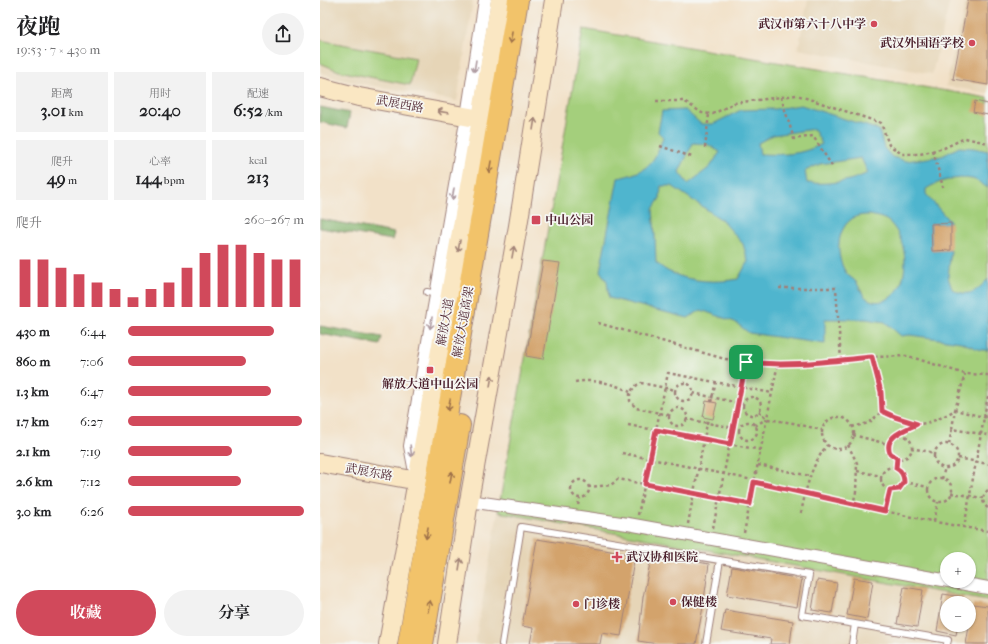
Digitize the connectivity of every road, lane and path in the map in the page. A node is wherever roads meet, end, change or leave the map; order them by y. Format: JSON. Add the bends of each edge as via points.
{"nodes":[{"id":1,"x":485,"y":0,"type":"edge"},
{"id":2,"x":500,"y":0,"type":"edge"},
{"id":3,"x":518,"y":0,"type":"edge"},
{"id":4,"x":531,"y":0,"type":"edge"},
{"id":5,"x":554,"y":0,"type":"edge"},
{"id":6,"x":320,"y":87,"type":"edge"},
{"id":7,"x":780,"y":97,"type":"junction"},
{"id":8,"x":656,"y":100,"type":"dead end"},
{"id":9,"x":709,"y":114,"type":"junction"},
{"id":10,"x":474,"y":117,"type":"junction"},
{"id":11,"x":988,"y":143,"type":"edge"},
{"id":12,"x":660,"y":146,"type":"dead end"},
{"id":13,"x":705,"y":148,"type":"dead end"},
{"id":14,"x":932,"y":151,"type":"junction"},
{"id":15,"x":692,"y":157,"type":"dead end"},
{"id":16,"x":832,"y":166,"type":"dead end"},
{"id":17,"x":942,"y":187,"type":"dead end"},
{"id":18,"x":779,"y":288,"type":"dead end"},
{"id":19,"x":598,"y":323,"type":"dead end"},
{"id":20,"x":872,"y":357,"type":"junction"},
{"id":21,"x":841,"y":360,"type":"junction"},
{"id":22,"x":746,"y":362,"type":"junction"},
{"id":23,"x":778,"y":364,"type":"junction"},
{"id":24,"x":965,"y":374,"type":"junction"},
{"id":25,"x":988,"y":375,"type":"edge"},
{"id":26,"x":576,"y":382,"type":"dead end"},
{"id":27,"x":716,"y":382,"type":"junction"},
{"id":28,"x":665,"y":387,"type":"junction"},
{"id":29,"x":741,"y":387,"type":"junction"},
{"id":30,"x":676,"y":390,"type":"junction"},
{"id":31,"x":630,"y":392,"type":"junction"},
{"id":32,"x":772,"y":393,"type":"junction"},
{"id":33,"x":693,"y":394,"type":"junction"},
{"id":34,"x":988,"y":396,"type":"edge"},
{"id":35,"x":712,"y":398,"type":"junction"},
{"id":36,"x":711,"y":402,"type":"dead end"},
{"id":37,"x":738,"y":403,"type":"junction"},
{"id":38,"x":743,"y":404,"type":"junction"},
{"id":39,"x":955,"y":410,"type":"junction"},
{"id":40,"x":758,"y":411,"type":"junction"},
{"id":41,"x":882,"y":411,"type":"junction"},
{"id":42,"x":660,"y":414,"type":"junction"},
{"id":43,"x":669,"y":415,"type":"junction"},
{"id":44,"x":984,"y":417,"type":"junction"},
{"id":45,"x":708,"y":418,"type":"dead end"},
{"id":46,"x":988,"y":418,"type":"edge"},
{"id":47,"x":686,"y":419,"type":"junction"},
{"id":48,"x":767,"y":419,"type":"junction"},
{"id":49,"x":707,"y":423,"type":"junction"},
{"id":50,"x":917,"y":424,"type":"junction"},
{"id":51,"x":628,"y":425,"type":"dead end"},
{"id":52,"x":755,"y":426,"type":"junction"},
{"id":53,"x":852,"y":427,"type":"junction"},
{"id":54,"x":733,"y":428,"type":"junction"},
{"id":55,"x":740,"y":429,"type":"junction"},
{"id":56,"x":952,"y":429,"type":"junction"},
{"id":57,"x":656,"y":430,"type":"junction"},
{"id":58,"x":822,"y":430,"type":"junction"},
{"id":59,"x":981,"y":434,"type":"junction"},
{"id":60,"x":853,"y":435,"type":"junction"},
{"id":61,"x":988,"y":435,"type":"edge"},
{"id":62,"x":894,"y":437,"type":"junction"},
{"id":63,"x":704,"y":439,"type":"junction"},
{"id":64,"x":730,"y":444,"type":"junction"},
{"id":65,"x":888,"y":444,"type":"junction"},
{"id":66,"x":949,"y":444,"type":"junction"},
{"id":67,"x":827,"y":445,"type":"junction"},
{"id":68,"x":848,"y":445,"type":"junction"},
{"id":69,"x":911,"y":448,"type":"junction"},
{"id":70,"x":761,"y":450,"type":"junction"},
{"id":71,"x":622,"y":453,"type":"dead end"},
{"id":72,"x":935,"y":453,"type":"junction"},
{"id":73,"x":897,"y":458,"type":"junction"},
{"id":74,"x":958,"y":458,"type":"junction"},
{"id":75,"x":650,"y":459,"type":"junction"},
{"id":76,"x":976,"y":462,"type":"junction"},
{"id":77,"x":320,"y":463,"type":"edge"},
{"id":78,"x":988,"y":464,"type":"edge"},
{"id":79,"x":758,"y":465,"type":"junction"},
{"id":80,"x":945,"y":467,"type":"junction"},
{"id":81,"x":896,"y":468,"type":"junction"},
{"id":82,"x":698,"y":469,"type":"junction"},
{"id":83,"x":857,"y":471,"type":"junction"},
{"id":84,"x":724,"y":475,"type":"junction"},
{"id":85,"x":810,"y":476,"type":"junction"},
{"id":86,"x":881,"y":476,"type":"junction"},
{"id":87,"x":942,"y":479,"type":"junction"},
{"id":88,"x":418,"y":481,"type":"junction"},
{"id":89,"x":754,"y":482,"type":"junction"},
{"id":90,"x":904,"y":482,"type":"junction"},
{"id":91,"x":645,"y":484,"type":"junction"},
{"id":92,"x":588,"y":487,"type":"junction"},
{"id":93,"x":928,"y":487,"type":"junction"},
{"id":94,"x":890,"y":490,"type":"junction"},
{"id":95,"x":988,"y":490,"type":"edge"},
{"id":96,"x":805,"y":492,"type":"junction"},
{"id":97,"x":694,"y":493,"type":"junction"},
{"id":98,"x":951,"y":493,"type":"junction"},
{"id":99,"x":970,"y":496,"type":"junction"},
{"id":100,"x":719,"y":498,"type":"junction"},
{"id":101,"x":983,"y":498,"type":"junction"},
{"id":102,"x":469,"y":501,"type":"junction"},
{"id":103,"x":938,"y":502,"type":"junction"},
{"id":104,"x":750,"y":504,"type":"junction"},
{"id":105,"x":853,"y":504,"type":"junction"},
{"id":106,"x":988,"y":508,"type":"edge"},
{"id":107,"x":885,"y":511,"type":"junction"},
{"id":108,"x":801,"y":513,"type":"dead end"},
{"id":109,"x":638,"y":519,"type":"dead end"},
{"id":110,"x":934,"y":521,"type":"junction"},
{"id":111,"x":687,"y":528,"type":"dead end"},
{"id":112,"x":964,"y":528,"type":"junction"},
{"id":113,"x":988,"y":531,"type":"edge"},
{"id":114,"x":712,"y":532,"type":"dead end"},
{"id":115,"x":743,"y":538,"type":"dead end"},
{"id":116,"x":720,"y":560,"type":"junction"},
{"id":117,"x":988,"y":588,"type":"edge"},
{"id":118,"x":855,"y":624,"type":"junction"},
{"id":119,"x":388,"y":644,"type":"edge"},
{"id":120,"x":408,"y":644,"type":"edge"},
{"id":121,"x":423,"y":644,"type":"edge"},
{"id":122,"x":447,"y":644,"type":"edge"},
{"id":123,"x":502,"y":644,"type":"edge"},
{"id":124,"x":706,"y":644,"type":"edge"},
{"id":125,"x":852,"y":644,"type":"edge"},
{"id":126,"x":947,"y":644,"type":"edge"}],
"edges":[{"from":1,"to":10,"type":"street","one_way":true},
{"from":2,"to":10,"type":"main road","name":"解放大道"},
{"from":3,"to":120,"type":"main road","name":"解放大道高架","one_way":true},
{"from":121,"to":4,"type":"main road","name":"解放大道高架","one_way":true},
{"from":102,"to":5,"type":"main road","one_way":true,"via":[[518,226]]},
{"from":10,"to":6,"type":"main road","name":"武展西路","one_way":true,"via":[[359,97]]},
{"from":7,"to":9,"type":"path","via":[[734,103]]},
{"from":7,"to":14,"type":"path","via":[[797,95],[881,123],[889,145],[902,154]]},
{"from":7,"to":16,"type":"path","via":[[794,138],[813,136]]},
{"from":8,"to":9,"type":"path","via":[[684,101],[702,113]]},
{"from":9,"to":13,"type":"path"},
{"from":10,"to":88,"type":"main road","name":"解放大道","one_way":true},
{"from":10,"to":88,"type":"street","one_way":true,"via":[[432,293],[410,446]]},
{"from":11,"to":14,"type":"path","via":[[965,138]]},
{"from":12,"to":15,"type":"path"},
{"from":14,"to":17,"type":"path"},
{"from":18,"to":21,"type":"path","via":[[836,288]]},
{"from":19,"to":22,"type":"path","via":[[726,359]]},
{"from":20,"to":21,"type":"path"},
{"from":20,"to":24,"type":"path","via":[[908,356]]},
{"from":20,"to":41,"type":"path","via":[[881,392]]},
{"from":21,"to":23,"type":"path"},
{"from":22,"to":23,"type":"path"},
{"from":22,"to":29,"type":"path"},
{"from":23,"to":32,"type":"path"},
{"from":24,"to":25,"type":"path"},
{"from":24,"to":39,"type":"path"},
{"from":26,"to":31,"type":"path","via":[[590,380],[612,384]]},
{"from":27,"to":28,"type":"path","via":[[668,373]]},
{"from":27,"to":29,"type":"path"},
{"from":27,"to":35,"type":"path"},
{"from":28,"to":30,"type":"path"},
{"from":28,"to":31,"type":"path","via":[[641,383]]},
{"from":28,"to":42,"type":"path"},
{"from":29,"to":32,"type":"path"},
{"from":29,"to":37,"type":"path"},
{"from":30,"to":33,"type":"path","via":[[680,400],[688,400]]},
{"from":30,"to":33,"type":"path","via":[[684,383],[691,386]]},
{"from":31,"to":42,"type":"path","via":[[630,401],[636,408]]},
{"from":32,"to":48,"type":"path"},
{"from":33,"to":35,"type":"path"},
{"from":34,"to":44,"type":"path"},
{"from":35,"to":36,"type":"path"},
{"from":35,"to":37,"type":"path"},
{"from":37,"to":38,"type":"path"},
{"from":37,"to":54,"type":"path"},
{"from":38,"to":40,"type":"path","via":[[748,414],[756,414]]},
{"from":38,"to":40,"type":"path","via":[[748,398],[756,398],[760,404]]},
{"from":39,"to":44,"type":"path"},
{"from":39,"to":50,"type":"path","via":[[940,419]]},
{"from":39,"to":56,"type":"path"},
{"from":40,"to":48,"type":"path"},
{"from":41,"to":50,"type":"path"},
{"from":41,"to":53,"type":"path","via":[[869,423]]},
{"from":42,"to":43,"type":"path"},
{"from":42,"to":57,"type":"path"},
{"from":43,"to":47,"type":"path","via":[[678,408],[684,411]]},
{"from":43,"to":47,"type":"path","via":[[671,423],[678,426]]},
{"from":44,"to":46,"type":"path"},
{"from":44,"to":59,"type":"path"},
{"from":45,"to":49,"type":"path"},
{"from":47,"to":49,"type":"path"},
{"from":48,"to":52,"type":"path"},
{"from":48,"to":58,"type":"path"},
{"from":48,"to":70,"type":"path"},
{"from":49,"to":54,"type":"path"},
{"from":49,"to":63,"type":"path"},
{"from":50,"to":62,"type":"path"},
{"from":51,"to":57,"type":"path"},
{"from":52,"to":55,"type":"path","via":[[748,422]]},
{"from":52,"to":55,"type":"path","via":[[755,437],[748,440],[741,437]]},
{"from":53,"to":58,"type":"path","via":[[848,420],[837,417],[827,420]]},
{"from":53,"to":60,"type":"path"},
{"from":54,"to":55,"type":"path"},
{"from":54,"to":64,"type":"path"},
{"from":56,"to":59,"type":"path"},
{"from":56,"to":66,"type":"path"},
{"from":57,"to":63,"type":"path"},
{"from":57,"to":75,"type":"path"},
{"from":58,"to":67,"type":"path"},
{"from":59,"to":61,"type":"path"},
{"from":59,"to":76,"type":"path"},
{"from":60,"to":65,"type":"path"},
{"from":60,"to":68,"type":"path"},
{"from":62,"to":65,"type":"path"},
{"from":62,"to":69,"type":"path","via":[[907,437]]},
{"from":63,"to":64,"type":"path"},
{"from":63,"to":82,"type":"path"},
{"from":64,"to":70,"type":"path"},
{"from":64,"to":84,"type":"path"},
{"from":65,"to":73,"type":"path","via":[[890,453]]},
{"from":66,"to":72,"type":"path","via":[[940,445]]},
{"from":66,"to":74,"type":"path","via":[[956,449]]},
{"from":67,"to":68,"type":"path","via":[[838,449]]},
{"from":67,"to":85,"type":"path","via":[[817,458]]},
{"from":68,"to":83,"type":"path","via":[[857,463]]},
{"from":69,"to":72,"type":"path"},
{"from":69,"to":73,"type":"path","via":[[906,457]]},
{"from":70,"to":79,"type":"path"},
{"from":71,"to":75,"type":"path"},
{"from":72,"to":80,"type":"path","via":[[936,462]]},
{"from":73,"to":81,"type":"path"},
{"from":74,"to":76,"type":"path"},
{"from":74,"to":80,"type":"path","via":[[952,466]]},
{"from":75,"to":82,"type":"path"},
{"from":75,"to":91,"type":"path"},
{"from":76,"to":78,"type":"path"},
{"from":76,"to":99,"type":"path"},
{"from":77,"to":88,"type":"main road","name":"武展东路"},
{"from":79,"to":85,"type":"path"},
{"from":79,"to":89,"type":"path"},
{"from":80,"to":87,"type":"path"},
{"from":81,"to":86,"type":"path","via":[[887,469]]},
{"from":81,"to":90,"type":"path","via":[[903,473]]},
{"from":82,"to":84,"type":"path"},
{"from":82,"to":97,"type":"path"},
{"from":83,"to":86,"type":"path"},
{"from":83,"to":105,"type":"path"},
{"from":84,"to":89,"type":"path"},
{"from":84,"to":100,"type":"path"},
{"from":85,"to":96,"type":"path"},
{"from":86,"to":94,"type":"path","via":[[883,485]]},
{"from":87,"to":93,"type":"path","via":[[934,480]]},
{"from":87,"to":98,"type":"path","via":[[950,484]]},
{"from":88,"to":119,"type":"main road","name":"解放大道"},
{"from":89,"to":96,"type":"path"},
{"from":89,"to":104,"type":"path"},
{"from":90,"to":93,"type":"path"},
{"from":90,"to":94,"type":"path","via":[[899,489]]},
{"from":91,"to":92,"type":"path","via":[[618,479],[611,485]]},
{"from":91,"to":97,"type":"path"},
{"from":91,"to":109,"type":"path"},
{"from":92,"to":92,"type":"path","via":[[584,481],[576,481],[571,491],[580,498],[587,494]]},
{"from":93,"to":103,"type":"path","via":[[930,496]]},
{"from":94,"to":107,"type":"path"},
{"from":95,"to":101,"type":"path"},
{"from":96,"to":105,"type":"path"},
{"from":96,"to":108,"type":"path"},
{"from":97,"to":100,"type":"path"},
{"from":97,"to":111,"type":"path"},
{"from":98,"to":99,"type":"path"},
{"from":98,"to":103,"type":"path","via":[[946,500]]},
{"from":99,"to":101,"type":"path"},
{"from":99,"to":112,"type":"path"},
{"from":100,"to":104,"type":"path"},
{"from":100,"to":114,"type":"path"},
{"from":101,"to":106,"type":"path"},
{"from":102,"to":117,"type":"street","via":[[628,524]]},
{"from":122,"to":102,"type":"main road","one_way":true},
{"from":103,"to":110,"type":"path"},
{"from":104,"to":115,"type":"path"},
{"from":105,"to":107,"type":"path"},
{"from":107,"to":110,"type":"path"},
{"from":110,"to":112,"type":"path"},
{"from":112,"to":113,"type":"path"},
{"from":116,"to":118,"type":"lane","via":[[809,575],[802,615]]},
{"from":116,"to":123,"type":"lane","via":[[521,527]]},
{"from":116,"to":124,"type":"lane"},
{"from":118,"to":125,"type":"lane"},
{"from":118,"to":126,"type":"lane","via":[[948,640]]}]}
